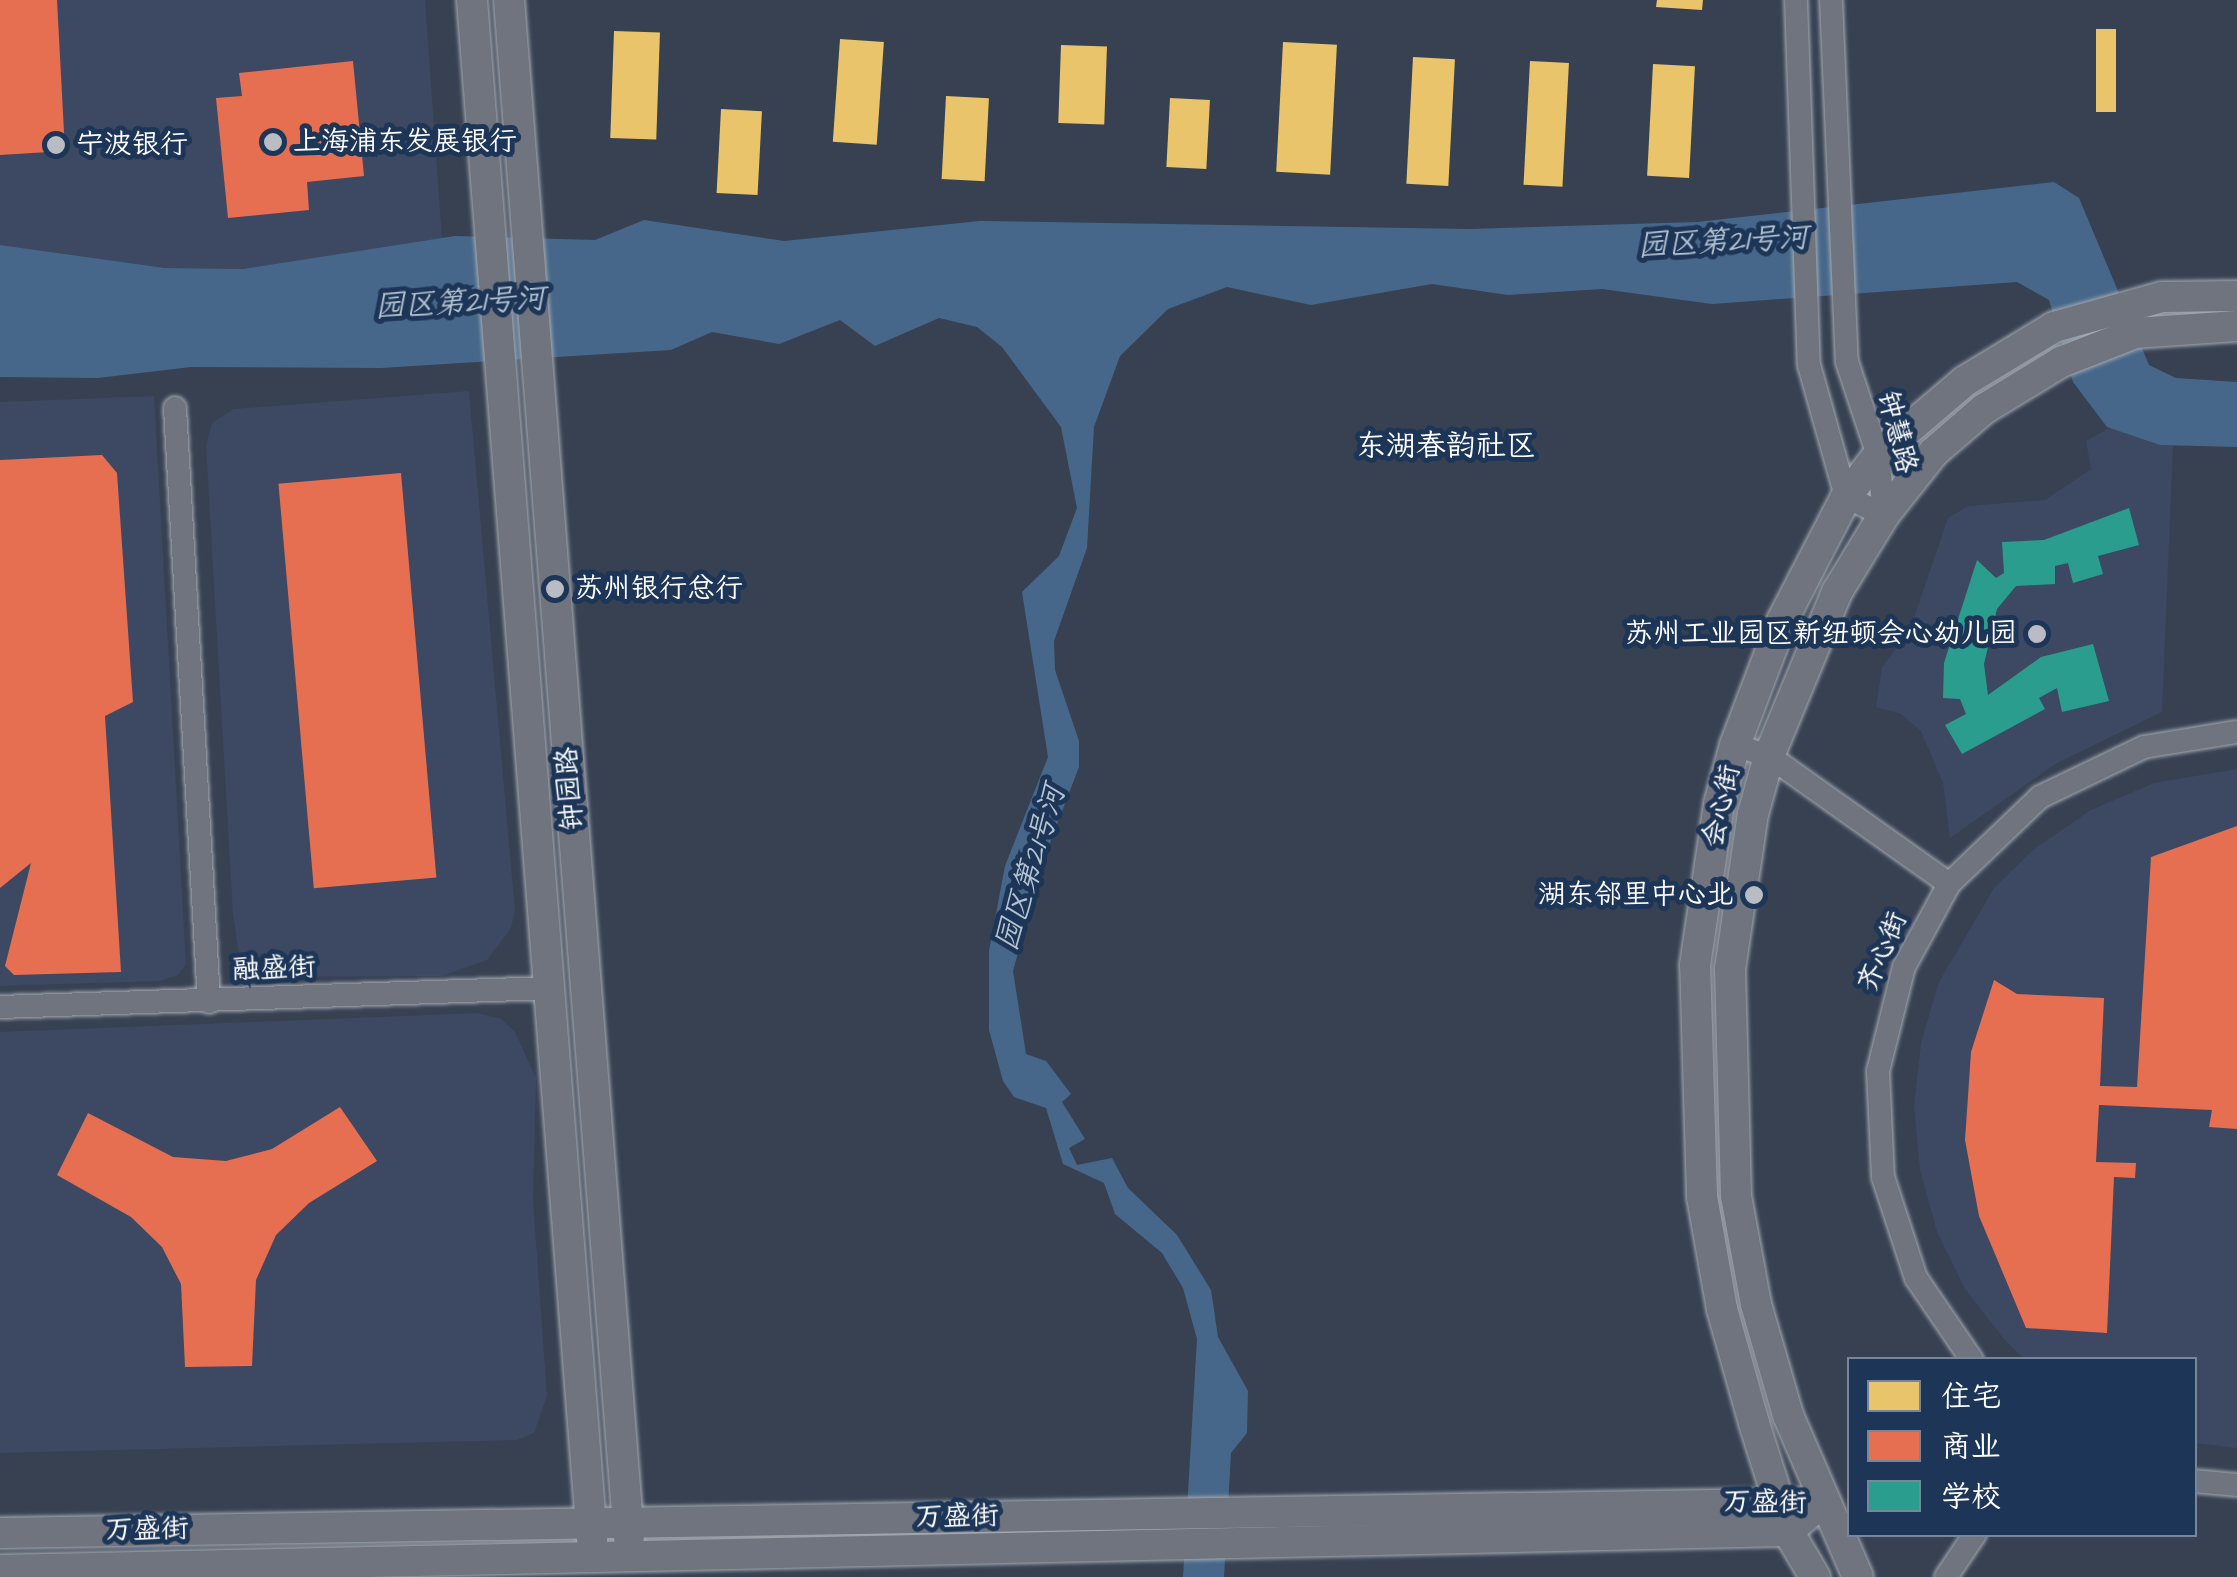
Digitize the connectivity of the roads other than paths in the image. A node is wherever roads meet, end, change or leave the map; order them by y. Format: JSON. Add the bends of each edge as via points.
{"nodes":[{"id":1,"x":472,"y":0,"type":"edge"},
{"id":2,"x":509,"y":0,"type":"edge"},
{"id":3,"x":1796,"y":0,"type":"edge"},
{"id":4,"x":1832,"y":0,"type":"edge"},
{"id":5,"x":2237,"y":296,"type":"edge"},
{"id":6,"x":2237,"y":326,"type":"edge"},
{"id":7,"x":175,"y":408,"type":"dead end"},
{"id":8,"x":1878,"y":455,"type":"junction"},
{"id":9,"x":1846,"y":497,"type":"junction"},
{"id":10,"x":1884,"y":516,"type":"junction"},
{"id":11,"x":2237,"y":732,"type":"edge"},
{"id":12,"x":1736,"y":745,"type":"junction"},
{"id":13,"x":1770,"y":756,"type":"junction"},
{"id":14,"x":1949,"y":884,"type":"junction"},
{"id":15,"x":550,"y":988,"type":"junction"},
{"id":16,"x":209,"y":1002,"type":"junction"},
{"id":17,"x":0,"y":1006,"type":"edge"},
{"id":18,"x":1970,"y":1357,"type":"edge"},
{"id":19,"x":2197,"y":1481,"type":"edge"},
{"id":20,"x":2237,"y":1485,"type":"edge"},
{"id":21,"x":1780,"y":1500,"type":"junction"},
{"id":22,"x":1821,"y":1503,"type":"junction"},
{"id":23,"x":627,"y":1520,"type":"junction"},
{"id":24,"x":591,"y":1522,"type":"junction"},
{"id":25,"x":1182,"y":1529,"type":"junction"},
{"id":26,"x":1230,"y":1529,"type":"junction"},
{"id":27,"x":1788,"y":1531,"type":"junction"},
{"id":28,"x":0,"y":1533,"type":"edge"},
{"id":29,"x":1973,"y":1537,"type":"edge"},
{"id":30,"x":596,"y":1568,"type":"edge"},
{"id":31,"x":633,"y":1568,"type":"edge"},
{"id":32,"x":0,"y":1570,"type":"edge"},
{"id":33,"x":1815,"y":1577,"type":"edge"},
{"id":34,"x":1858,"y":1577,"type":"edge"},
{"id":35,"x":1946,"y":1577,"type":"edge"}],
"edges":[{"from":1,"to":15,"type":"main road","name":"钟园路"},
{"from":2,"to":23,"type":"main road","name":"钟园路"},
{"from":3,"to":9,"type":"street","via":[[1809,364]]},
{"from":4,"to":8,"type":"street","name":"钟慧路","via":[[1847,362]]},
{"from":5,"to":8,"type":"main road","name":"会心街","via":[[2189,294],[2125,304],[2054,327],[1965,381]]},
{"from":6,"to":10,"type":"main road","name":"会心街","via":[[2135,333],[2060,362],[1984,409],[1934,452]]},
{"from":7,"to":16,"type":"street"},
{"from":8,"to":9,"type":"main road","name":"会心街"},
{"from":8,"to":10,"type":"street","name":"钟慧路"},
{"from":9,"to":10,"type":"street","name":"钟慧路"},
{"from":9,"to":12,"type":"main road","name":"会心街","via":[[1782,621]]},
{"from":10,"to":13,"type":"main road","name":"会心街","via":[[1814,636]]},
{"from":11,"to":14,"type":"street","name":"齐心街","via":[[2144,747],[2073,777],[2010,820]]},
{"from":12,"to":13,"type":"street"},
{"from":12,"to":21,"type":"main road","name":"会心街","via":[[1719,804],[1695,966],[1696,1135],[1722,1308]]},
{"from":13,"to":14,"type":"street"},
{"from":13,"to":22,"type":"main road","name":"会心街","via":[[1753,814],[1730,969],[1731,1135],[1756,1304]]},
{"from":14,"to":18,"type":"street","name":"齐心街","via":[[1918,935],[1892,1001],[1878,1070],[1878,1142],[1902,1245],[1934,1308]]},
{"from":15,"to":16,"type":"street","name":"融盛街"},
{"from":15,"to":24,"type":"main road","name":"钟园路"},
{"from":16,"to":17,"type":"street","name":"融盛街"},
{"from":19,"to":20,"type":"street"},
{"from":21,"to":22,"type":"main road","name":"万盛街"},
{"from":21,"to":26,"type":"main road","name":"万盛街"},
{"from":21,"to":27,"type":"main road","name":"会心街"},
{"from":22,"to":27,"type":"main road","name":"万盛街"},
{"from":22,"to":34,"type":"main road","name":"会心街"},
{"from":23,"to":24,"type":"main road","name":"万盛街"},
{"from":23,"to":25,"type":"main road","name":"万盛街"},
{"from":23,"to":31,"type":"main road","name":"钟园路"},
{"from":24,"to":28,"type":"main road","name":"万盛街"},
{"from":24,"to":30,"type":"main road","name":"钟园路"},
{"from":25,"to":26,"type":"main road","name":"万盛街"},
{"from":25,"to":31,"type":"main road","name":"万盛街","via":[[713,1550]]},
{"from":26,"to":27,"type":"main road","name":"万盛街"},
{"from":27,"to":33,"type":"main road","name":"会心街"},
{"from":29,"to":35,"type":"street"},
{"from":30,"to":31,"type":"main road","name":"万盛街"},
{"from":30,"to":32,"type":"main road","name":"万盛街"}]}
